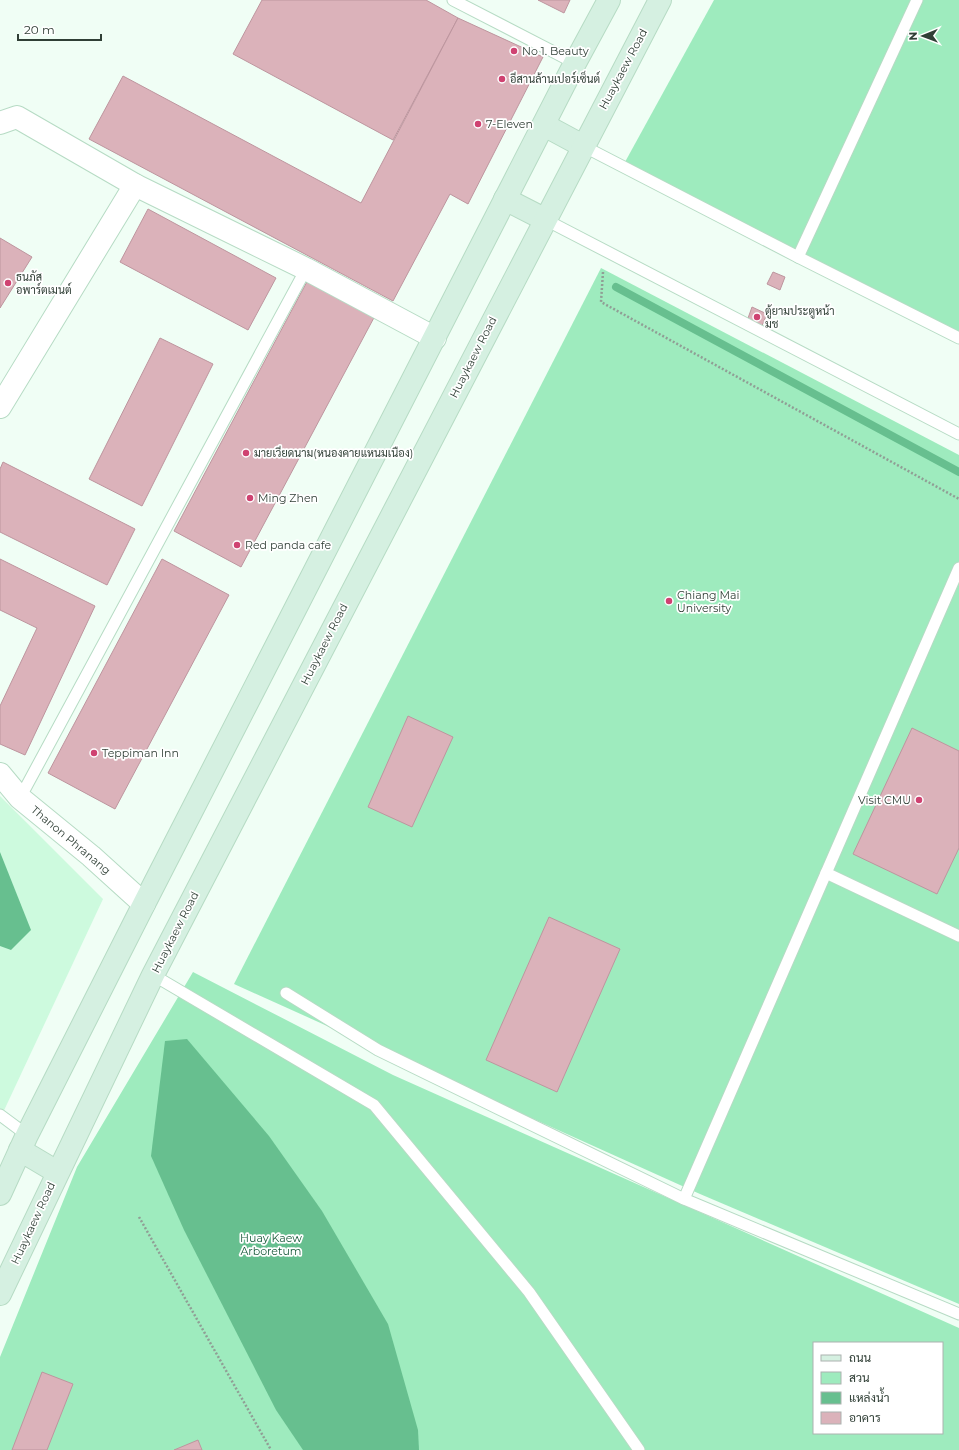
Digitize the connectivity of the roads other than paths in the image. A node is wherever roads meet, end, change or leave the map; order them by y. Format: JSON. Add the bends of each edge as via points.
{"nodes":[{"id":1,"x":453,"y":0,"type":"edge"},
{"id":2,"x":609,"y":0,"type":"edge"},
{"id":3,"x":660,"y":0,"type":"edge"},
{"id":4,"x":916,"y":0,"type":"edge"},
{"id":5,"x":575,"y":63,"type":"junction"},
{"id":6,"x":0,"y":124,"type":"edge"},
{"id":7,"x":544,"y":125,"type":"junction"},
{"id":8,"x":583,"y":146,"type":"junction"},
{"id":9,"x":135,"y":185,"type":"junction"},
{"id":10,"x":505,"y":199,"type":"junction"},
{"id":11,"x":544,"y":219,"type":"junction"},
{"id":12,"x":798,"y":257,"type":"junction"},
{"id":13,"x":306,"y":269,"type":"junction"},
{"id":14,"x":435,"y":338,"type":"junction"},
{"id":15,"x":959,"y":338,"type":"edge"},
{"id":16,"x":0,"y":407,"type":"edge"},
{"id":17,"x":959,"y":434,"type":"edge"},
{"id":18,"x":959,"y":568,"type":"edge"},
{"id":19,"x":0,"y":774,"type":"edge"},
{"id":20,"x":20,"y":798,"type":"junction"},
{"id":21,"x":826,"y":873,"type":"junction"},
{"id":22,"x":144,"y":904,"type":"junction"},
{"id":23,"x":959,"y":936,"type":"edge"},
{"id":24,"x":153,"y":975,"type":"junction"},
{"id":25,"x":286,"y":993,"type":"dead end"},
{"id":26,"x":0,"y":1115,"type":"edge"},
{"id":27,"x":24,"y":1143,"type":"junction"},
{"id":28,"x":57,"y":1172,"type":"junction"},
{"id":29,"x":0,"y":1194,"type":"edge"},
{"id":30,"x":684,"y":1200,"type":"junction"},
{"id":31,"x":0,"y":1294,"type":"edge"},
{"id":32,"x":959,"y":1314,"type":"edge"},
{"id":33,"x":639,"y":1450,"type":"edge"}],
"edges":[{"from":1,"to":5,"type":"lane"},
{"from":2,"to":5,"type":"main road"},
{"from":3,"to":8,"type":"main road","name":"Huaykaew Road"},
{"from":4,"to":12,"type":"lane"},
{"from":5,"to":7,"type":"main road"},
{"from":6,"to":9,"type":"street","via":[[17,117]]},
{"from":7,"to":8,"type":"main road"},
{"from":7,"to":10,"type":"main road"},
{"from":8,"to":11,"type":"main road","name":"Huaykaew Road"},
{"from":8,"to":12,"type":"lane"},
{"from":9,"to":13,"type":"street"},
{"from":9,"to":16,"type":"street"},
{"from":10,"to":11,"type":"main road"},
{"from":10,"to":14,"type":"main road"},
{"from":11,"to":17,"type":"lane"},
{"from":11,"to":24,"type":"main road","name":"Huaykaew Road"},
{"from":12,"to":15,"type":"lane"},
{"from":13,"to":14,"type":"street"},
{"from":13,"to":20,"type":"lane"},
{"from":14,"to":22,"type":"main road"},
{"from":18,"to":21,"type":"lane"},
{"from":19,"to":20,"type":"street","name":"Thanon Phranang"},
{"from":20,"to":22,"type":"street","name":"Thanon Phranang","via":[[91,856]]},
{"from":21,"to":23,"type":"lane"},
{"from":21,"to":30,"type":"lane"},
{"from":22,"to":27,"type":"main road"},
{"from":24,"to":28,"type":"main road","name":"Huaykaew Road"},
{"from":24,"to":33,"type":"lane","via":[[374,1106],[529,1292]]},
{"from":25,"to":30,"type":"lane","via":[[378,1050]]},
{"from":26,"to":27,"type":"lane"},
{"from":27,"to":28,"type":"main road"},
{"from":27,"to":29,"type":"main road"},
{"from":28,"to":31,"type":"main road","name":"Huaykaew Road"},
{"from":30,"to":32,"type":"lane"}]}
